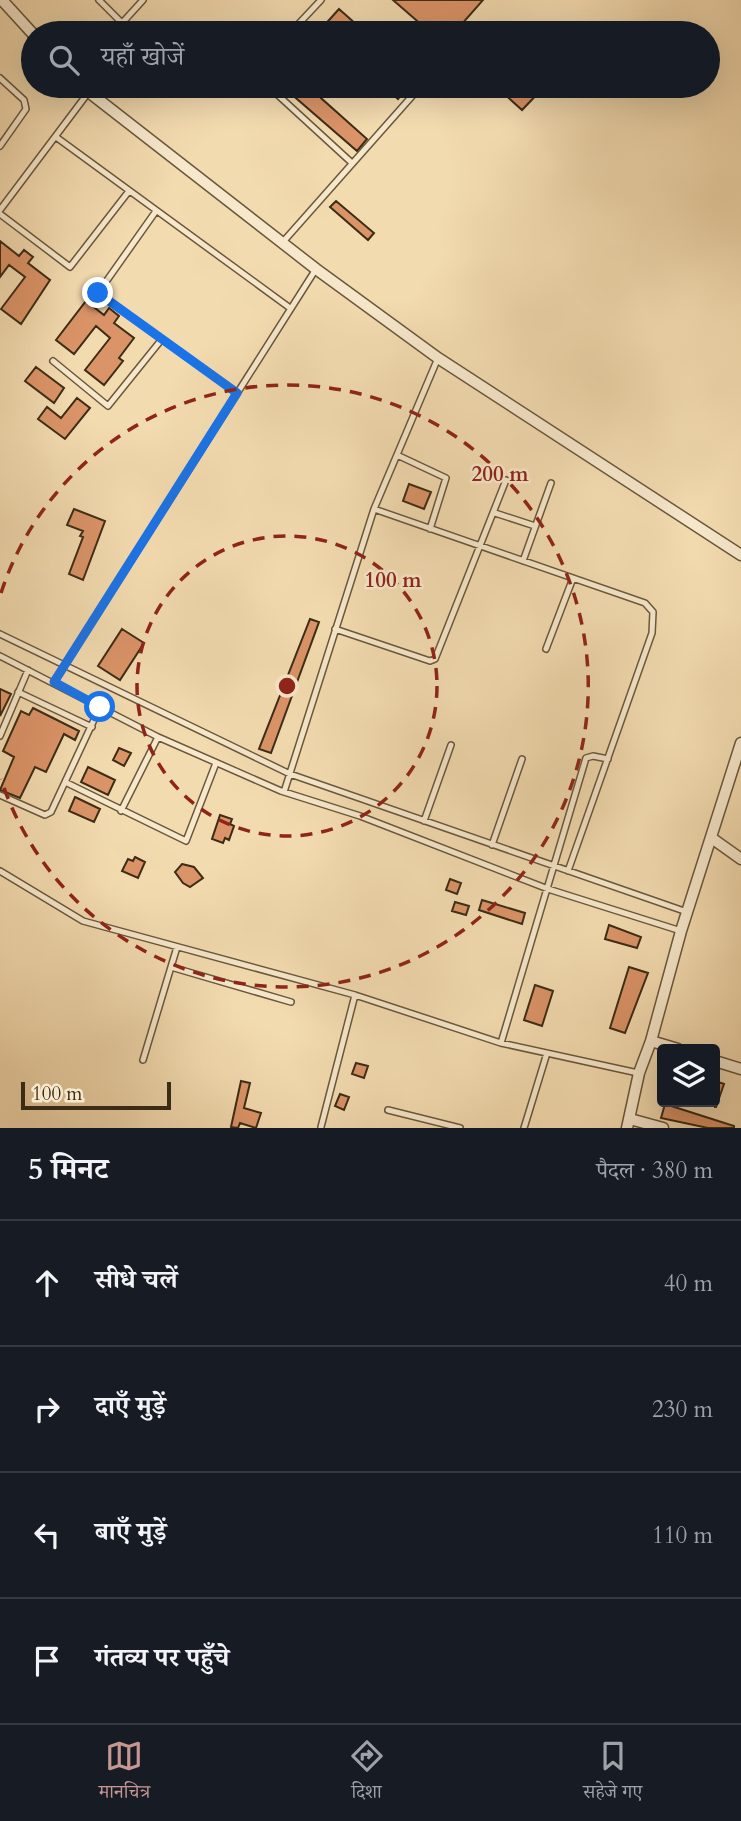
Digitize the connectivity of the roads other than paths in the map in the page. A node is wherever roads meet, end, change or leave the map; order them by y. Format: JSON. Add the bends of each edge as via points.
{"nodes":[{"id":1,"x":99,"y":0,"type":"edge"},
{"id":2,"x":143,"y":0,"type":"edge"},
{"id":3,"x":321,"y":0,"type":"edge"},
{"id":4,"x":2,"y":1,"type":"edge"},
{"id":5,"x":21,"y":21,"type":"edge"},
{"id":6,"x":120,"y":21,"type":"edge"},
{"id":7,"x":124,"y":21,"type":"edge"},
{"id":8,"x":301,"y":21,"type":"edge"},
{"id":9,"x":0,"y":78,"type":"edge"},
{"id":10,"x":21,"y":97,"type":"edge"},
{"id":11,"x":22,"y":98,"type":"edge"},
{"id":12,"x":79,"y":98,"type":"edge"},
{"id":13,"x":96,"y":98,"type":"edge"},
{"id":14,"x":281,"y":98,"type":"edge"},
{"id":15,"x":410,"y":98,"type":"edge"},
{"id":16,"x":56,"y":137,"type":"junction"},
{"id":17,"x":0,"y":146,"type":"edge"},
{"id":18,"x":352,"y":163,"type":"junction"},
{"id":19,"x":129,"y":191,"type":"junction"},
{"id":20,"x":156,"y":211,"type":"junction"},
{"id":21,"x":0,"y":212,"type":"edge"},
{"id":22,"x":282,"y":243,"type":"junction"},
{"id":23,"x":316,"y":269,"type":"junction"},
{"id":24,"x":290,"y":308,"type":"junction"},
{"id":25,"x":162,"y":339,"type":"junction"},
{"id":26,"x":438,"y":358,"type":"junction"},
{"id":27,"x":53,"y":361,"type":"dead end"},
{"id":28,"x":237,"y":393,"type":"junction"},
{"id":29,"x":397,"y":455,"type":"junction"},
{"id":30,"x":506,"y":480,"type":"dead end"},
{"id":31,"x":551,"y":483,"type":"dead end"},
{"id":32,"x":374,"y":509,"type":"junction"},
{"id":33,"x":495,"y":513,"type":"junction"},
{"id":34,"x":535,"y":526,"type":"junction"},
{"id":35,"x":430,"y":529,"type":"junction"},
{"id":36,"x":482,"y":547,"type":"junction"},
{"id":37,"x":741,"y":555,"type":"edge"},
{"id":38,"x":523,"y":561,"type":"junction"},
{"id":39,"x":573,"y":578,"type":"junction"},
{"id":40,"x":335,"y":629,"type":"junction"},
{"id":41,"x":0,"y":634,"type":"edge"},
{"id":42,"x":546,"y":649,"type":"dead end"},
{"id":43,"x":0,"y":656,"type":"edge"},
{"id":44,"x":64,"y":665,"type":"junction"},
{"id":45,"x":28,"y":670,"type":"junction"},
{"id":46,"x":54,"y":682,"type":"junction"},
{"id":47,"x":18,"y":692,"type":"junction"},
{"id":48,"x":100,"y":707,"type":"junction"},
{"id":49,"x":92,"y":727,"type":"junction"},
{"id":50,"x":0,"y":736,"type":"edge"},
{"id":51,"x":158,"y":737,"type":"junction"},
{"id":52,"x":741,"y":743,"type":"edge"},
{"id":53,"x":451,"y":745,"type":"dead end"},
{"id":54,"x":522,"y":759,"type":"dead end"},
{"id":55,"x":608,"y":759,"type":"junction"},
{"id":56,"x":216,"y":763,"type":"junction"},
{"id":57,"x":290,"y":774,"type":"junction"},
{"id":58,"x":67,"y":783,"type":"junction"},
{"id":59,"x":284,"y":792,"type":"junction"},
{"id":60,"x":0,"y":794,"type":"edge"},
{"id":61,"x":121,"y":811,"type":"junction"},
{"id":62,"x":424,"y":821,"type":"junction"},
{"id":63,"x":713,"y":839,"type":"junction"},
{"id":64,"x":492,"y":845,"type":"junction"},
{"id":65,"x":741,"y":859,"type":"edge"},
{"id":66,"x":554,"y":866,"type":"junction"},
{"id":67,"x":0,"y":871,"type":"edge"},
{"id":68,"x":568,"y":871,"type":"junction"},
{"id":69,"x":548,"y":889,"type":"junction"},
{"id":70,"x":687,"y":912,"type":"junction"},
{"id":71,"x":681,"y":931,"type":"junction"},
{"id":72,"x":177,"y":947,"type":"junction"},
{"id":73,"x":171,"y":967,"type":"junction"},
{"id":74,"x":355,"y":995,"type":"junction"},
{"id":75,"x":291,"y":1002,"type":"dead end"},
{"id":76,"x":651,"y":1041,"type":"junction"},
{"id":77,"x":501,"y":1043,"type":"junction"},
{"id":78,"x":661,"y":1044,"type":"edge"},
{"id":79,"x":547,"y":1053,"type":"junction"},
{"id":80,"x":144,"y":1060,"type":"dead end"},
{"id":81,"x":720,"y":1063,"type":"edge"},
{"id":82,"x":741,"y":1069,"type":"edge"},
{"id":83,"x":639,"y":1073,"type":"junction"},
{"id":84,"x":388,"y":1110,"type":"dead end"},
{"id":85,"x":628,"y":1123,"type":"edge"},
{"id":86,"x":321,"y":1127,"type":"edge"},
{"id":87,"x":460,"y":1128,"type":"edge"},
{"id":88,"x":524,"y":1128,"type":"edge"},
{"id":89,"x":663,"y":1128,"type":"edge"}],
"edges":[{"from":1,"to":6,"type":"lane"},
{"from":2,"to":7,"type":"lane"},
{"from":3,"to":8,"type":"lane"},
{"from":4,"to":5,"type":"street"},
{"from":9,"to":10,"type":"lane"},
{"from":11,"to":17,"type":"lane","via":[[26,109]]},
{"from":12,"to":16,"type":"lane"},
{"from":13,"to":22,"type":"street"},
{"from":14,"to":18,"type":"lane"},
{"from":15,"to":18,"type":"lane"},
{"from":16,"to":19,"type":"lane"},
{"from":16,"to":21,"type":"lane"},
{"from":18,"to":22,"type":"lane"},
{"from":19,"to":20,"type":"lane"},
{"from":19,"to":21,"type":"lane","via":[[70,267]]},
{"from":20,"to":24,"type":"lane"},
{"from":20,"to":25,"type":"lane","via":[[98,293]]},
{"from":22,"to":23,"type":"street"},
{"from":23,"to":24,"type":"lane"},
{"from":23,"to":26,"type":"street"},
{"from":24,"to":28,"type":"lane"},
{"from":25,"to":27,"type":"lane","via":[[108,406]]},
{"from":25,"to":28,"type":"lane"},
{"from":26,"to":29,"type":"lane"},
{"from":26,"to":37,"type":"street"},
{"from":28,"to":44,"type":"lane"},
{"from":29,"to":32,"type":"lane"},
{"from":29,"to":35,"type":"lane","via":[[446,478]]},
{"from":30,"to":33,"type":"lane"},
{"from":31,"to":34,"type":"lane"},
{"from":32,"to":35,"type":"lane"},
{"from":32,"to":40,"type":"lane"},
{"from":33,"to":34,"type":"lane"},
{"from":33,"to":36,"type":"lane"},
{"from":34,"to":38,"type":"lane"},
{"from":35,"to":36,"type":"lane"},
{"from":36,"to":38,"type":"lane"},
{"from":36,"to":40,"type":"lane","via":[[435,659],[429,661]]},
{"from":38,"to":39,"type":"lane"},
{"from":39,"to":42,"type":"lane"},
{"from":39,"to":55,"type":"lane","via":[[645,603],[655,622]]},
{"from":40,"to":57,"type":"lane"},
{"from":41,"to":44,"type":"lane"},
{"from":43,"to":45,"type":"lane"},
{"from":44,"to":46,"type":"lane"},
{"from":44,"to":57,"type":"lane"},
{"from":45,"to":46,"type":"lane"},
{"from":45,"to":47,"type":"lane"},
{"from":46,"to":48,"type":"lane"},
{"from":47,"to":49,"type":"lane"},
{"from":47,"to":50,"type":"lane"},
{"from":48,"to":49,"type":"lane"},
{"from":48,"to":51,"type":"lane"},
{"from":49,"to":58,"type":"lane"},
{"from":51,"to":56,"type":"lane"},
{"from":51,"to":61,"type":"lane"},
{"from":52,"to":63,"type":"street"},
{"from":53,"to":62,"type":"lane"},
{"from":54,"to":64,"type":"lane"},
{"from":55,"to":66,"type":"lane","via":[[586,758]]},
{"from":55,"to":68,"type":"lane"},
{"from":56,"to":59,"type":"lane"},
{"from":56,"to":61,"type":"lane","via":[[186,841]]},
{"from":57,"to":59,"type":"lane"},
{"from":57,"to":62,"type":"lane"},
{"from":58,"to":60,"type":"lane","via":[[51,812],[45,814]]},
{"from":58,"to":61,"type":"lane"},
{"from":59,"to":69,"type":"lane","via":[[360,816]]},
{"from":62,"to":64,"type":"lane"},
{"from":63,"to":65,"type":"street"},
{"from":63,"to":70,"type":"street"},
{"from":64,"to":66,"type":"lane"},
{"from":66,"to":68,"type":"lane"},
{"from":66,"to":69,"type":"lane"},
{"from":67,"to":72,"type":"lane","via":[[83,922]]},
{"from":68,"to":70,"type":"lane"},
{"from":69,"to":71,"type":"lane"},
{"from":69,"to":77,"type":"lane"},
{"from":70,"to":71,"type":"street"},
{"from":71,"to":76,"type":"street"},
{"from":72,"to":73,"type":"lane"},
{"from":72,"to":74,"type":"lane"},
{"from":73,"to":75,"type":"lane"},
{"from":73,"to":80,"type":"lane"},
{"from":74,"to":77,"type":"lane"},
{"from":74,"to":86,"type":"lane"},
{"from":76,"to":78,"type":"street"},
{"from":76,"to":83,"type":"street"},
{"from":77,"to":79,"type":"lane"},
{"from":79,"to":83,"type":"lane"},
{"from":79,"to":88,"type":"lane"},
{"from":81,"to":82,"type":"street"},
{"from":83,"to":85,"type":"street"},
{"from":84,"to":87,"type":"lane"},
{"from":85,"to":89,"type":"street"}]}
